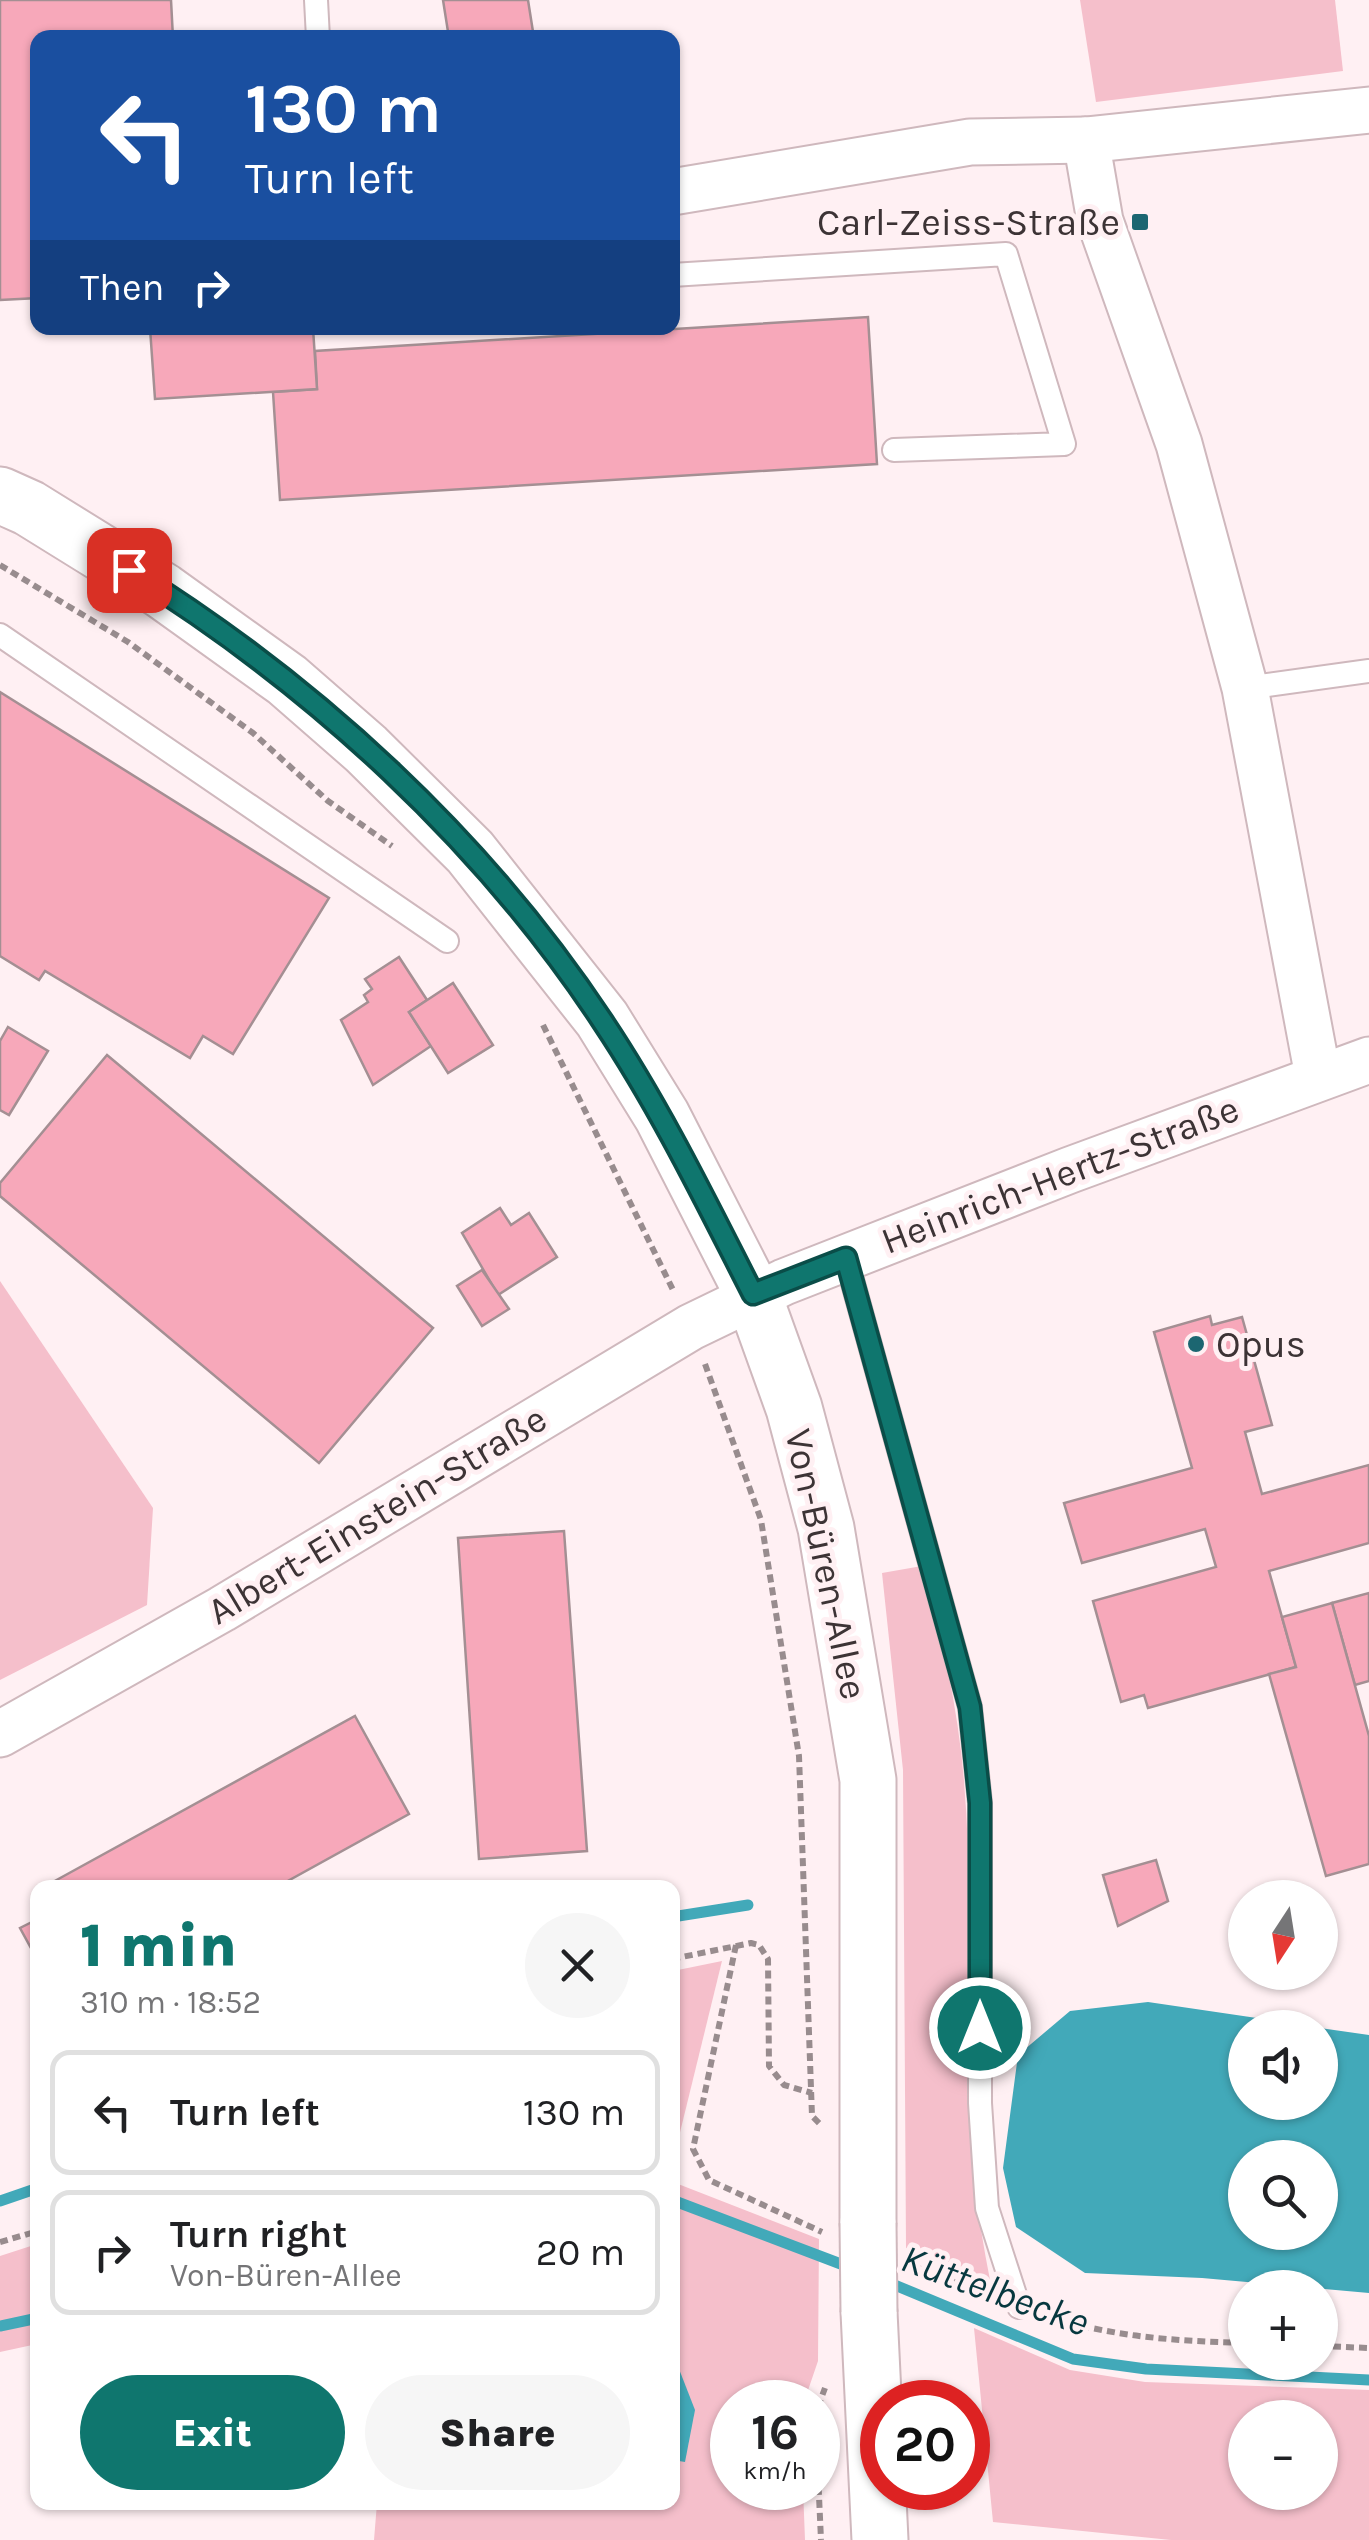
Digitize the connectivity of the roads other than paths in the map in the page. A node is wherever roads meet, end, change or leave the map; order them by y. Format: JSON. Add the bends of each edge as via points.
{"nodes":[{"id":1,"x":316,"y":0,"type":"edge"},
{"id":2,"x":318,"y":30,"type":"edge"},
{"id":3,"x":1369,"y":110,"type":"edge"},
{"id":4,"x":1086,"y":140,"type":"junction"},
{"id":5,"x":680,"y":191,"type":"edge"},
{"id":6,"x":680,"y":274,"type":"edge"},
{"id":7,"x":894,"y":450,"type":"dead end"},
{"id":8,"x":0,"y":495,"type":"edge"},
{"id":9,"x":0,"y":635,"type":"edge"},
{"id":10,"x":1369,"y":671,"type":"edge"},
{"id":11,"x":1245,"y":688,"type":"junction"},
{"id":12,"x":447,"y":941,"type":"dead end"},
{"id":13,"x":1369,"y":1060,"type":"edge"},
{"id":14,"x":1318,"y":1076,"type":"junction"},
{"id":15,"x":846,"y":1258,"type":"junction"},
{"id":16,"x":753,"y":1294,"type":"junction"},
{"id":17,"x":0,"y":1734,"type":"edge"},
{"id":18,"x":1019,"y":2307,"type":"dead end"},
{"id":19,"x":880,"y":2540,"type":"edge"}],
"edges":[{"from":1,"to":2,"type":"lane"},
{"from":3,"to":4,"type":"street"},
{"from":4,"to":5,"type":"street","via":[[970,142]]},
{"from":4,"to":11,"type":"street","via":[[1100,221],[1179,444]]},
{"from":6,"to":7,"type":"lane","via":[[1006,254],[1064,444]]},
{"from":8,"to":16,"type":"street","name":"Von-Büren-Allee","via":[[163,591],[287,680],[470,852],[602,1020],[662,1116]]},
{"from":9,"to":12,"type":"lane"},
{"from":10,"to":11,"type":"lane"},
{"from":11,"to":14,"type":"street"},
{"from":13,"to":14,"type":"street","name":"Heinrich-Hertz-Straße"},
{"from":14,"to":15,"type":"street","name":"Heinrich-Hertz-Straße"},
{"from":15,"to":16,"type":"street","name":"Heinrich-Hertz-Straße"},
{"from":15,"to":18,"type":"lane","via":[[970,1707],[980,1803],[980,2103],[987,2208]]},
{"from":16,"to":17,"type":"street","name":"Albert-Einstein-Straße"},
{"from":16,"to":19,"type":"street","name":"Von-Büren-Allee","bridge":true,"via":[[794,1408],[826,1528],[868,1780],[869,2312]]}]}
